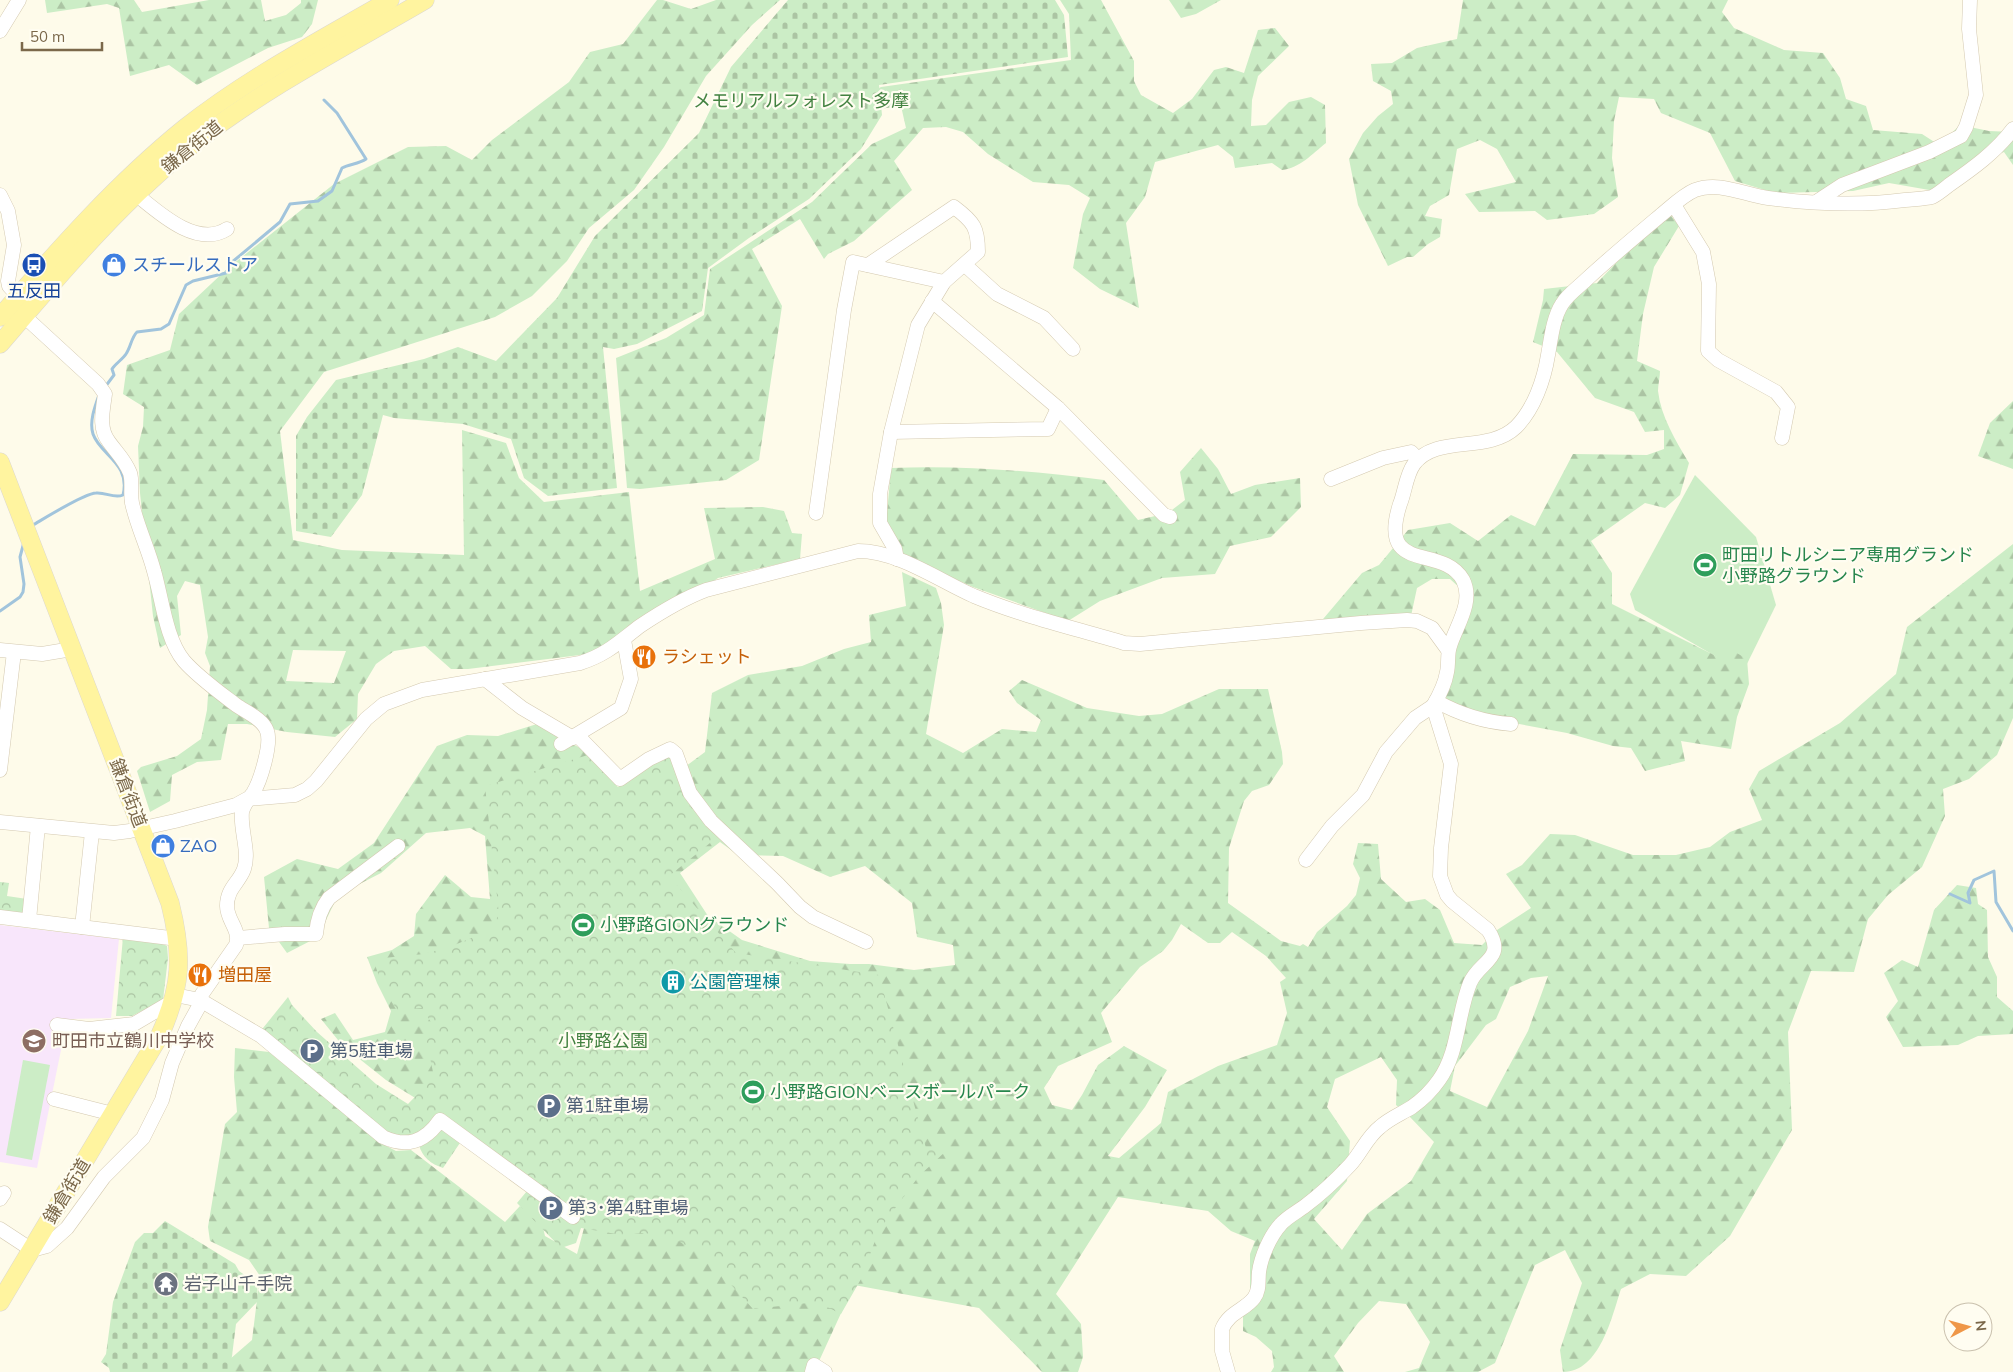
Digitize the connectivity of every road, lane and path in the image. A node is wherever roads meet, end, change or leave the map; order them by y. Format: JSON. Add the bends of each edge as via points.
{"nodes":[{"id":1,"x":19,"y":0,"type":"edge"},
{"id":2,"x":390,"y":0,"type":"edge"},
{"id":3,"x":425,"y":0,"type":"edge"},
{"id":4,"x":1970,"y":0,"type":"edge"},
{"id":5,"x":0,"y":32,"type":"edge"},
{"id":6,"x":2013,"y":129,"type":"edge"},
{"id":7,"x":136,"y":195,"type":"junction"},
{"id":8,"x":0,"y":196,"type":"edge"},
{"id":9,"x":1816,"y":202,"type":"junction"},
{"id":10,"x":1674,"y":205,"type":"junction"},
{"id":11,"x":227,"y":229,"type":"dead end"},
{"id":12,"x":868,"y":264,"type":"junction"},
{"id":13,"x":964,"y":265,"type":"junction"},
{"id":14,"x":944,"y":282,"type":"junction"},
{"id":15,"x":18,"y":296,"type":"junction"},
{"id":16,"x":932,"y":301,"type":"junction"},
{"id":17,"x":24,"y":316,"type":"junction"},
{"id":18,"x":0,"y":317,"type":"edge"},
{"id":19,"x":0,"y":344,"type":"edge"},
{"id":20,"x":1073,"y":349,"type":"dead end"},
{"id":21,"x":1058,"y":408,"type":"junction"},
{"id":22,"x":891,"y":432,"type":"junction"},
{"id":23,"x":1782,"y":438,"type":"dead end"},
{"id":24,"x":1418,"y":460,"type":"junction"},
{"id":25,"x":0,"y":462,"type":"edge"},
{"id":26,"x":1331,"y":479,"type":"dead end"},
{"id":27,"x":816,"y":513,"type":"dead end"},
{"id":28,"x":1170,"y":518,"type":"dead end"},
{"id":29,"x":897,"y":559,"type":"junction"},
{"id":30,"x":624,"y":640,"type":"junction"},
{"id":31,"x":72,"y":649,"type":"junction"},
{"id":32,"x":1448,"y":650,"type":"junction"},
{"id":33,"x":7,"y":651,"type":"edge"},
{"id":34,"x":484,"y":679,"type":"junction"},
{"id":35,"x":1435,"y":704,"type":"junction"},
{"id":36,"x":1511,"y":724,"type":"dead end"},
{"id":37,"x":570,"y":739,"type":"junction"},
{"id":38,"x":0,"y":770,"type":"edge"},
{"id":39,"x":247,"y":799,"type":"junction"},
{"id":40,"x":0,"y":822,"type":"edge"},
{"id":41,"x":38,"y":826,"type":"junction"},
{"id":42,"x":141,"y":829,"type":"junction"},
{"id":43,"x":92,"y":832,"type":"junction"},
{"id":44,"x":398,"y":846,"type":"dead end"},
{"id":45,"x":1306,"y":860,"type":"dead end"},
{"id":46,"x":0,"y":917,"type":"edge"},
{"id":47,"x":29,"y":920,"type":"junction"},
{"id":48,"x":82,"y":927,"type":"junction"},
{"id":49,"x":238,"y":938,"type":"junction"},
{"id":50,"x":178,"y":939,"type":"junction"},
{"id":51,"x":866,"y":942,"type":"dead end"},
{"id":52,"x":174,"y":998,"type":"junction"},
{"id":53,"x":200,"y":1000,"type":"junction"},
{"id":54,"x":57,"y":1024,"type":"dead end"},
{"id":55,"x":54,"y":1099,"type":"dead end"},
{"id":56,"x":113,"y":1114,"type":"junction"},
{"id":57,"x":573,"y":1217,"type":"dead end"},
{"id":58,"x":0,"y":1229,"type":"edge"},
{"id":59,"x":32,"y":1250,"type":"junction"},
{"id":60,"x":0,"y":1302,"type":"edge"},
{"id":61,"x":812,"y":1372,"type":"edge"},
{"id":62,"x":825,"y":1372,"type":"edge"},
{"id":63,"x":1228,"y":1372,"type":"edge"}],
"edges":[{"from":1,"to":5,"type":"street"},
{"from":2,"to":15,"type":"main road","name":"鎌倉街道","via":[[242,87],[186,127],[113,193]]},
{"from":3,"to":7,"type":"main road","name":"鎌倉街道","via":[[251,102],[197,142]]},
{"from":4,"to":9,"type":"street","via":[[1969,29],[1976,95],[1961,136],[1936,149],[1842,185]]},
{"from":6,"to":9,"type":"street","via":[[1995,150],[1931,197],[1882,204]]},
{"from":7,"to":11,"type":"street","via":[[198,234],[218,234]]},
{"from":7,"to":17,"type":"main road","name":"鎌倉街道"},
{"from":8,"to":15,"type":"street","via":[[8,211],[14,245],[8,281]]},
{"from":9,"to":10,"type":"street","via":[[1765,198],[1707,187],[1693,191]]},
{"from":10,"to":23,"type":"street","via":[[1703,252],[1710,284],[1708,351],[1718,360],[1776,392],[1788,407]]},
{"from":10,"to":24,"type":"street","via":[[1631,239],[1562,304],[1544,375],[1526,415],[1517,426],[1496,440],[1440,448]]},
{"from":12,"to":13,"type":"street","via":[[954,208],[966,216],[978,236],[978,252]]},
{"from":12,"to":14,"type":"street"},
{"from":12,"to":27,"type":"street","via":[[853,262]]},
{"from":13,"to":14,"type":"street"},
{"from":13,"to":20,"type":"street","via":[[997,294],[1044,318]]},
{"from":14,"to":16,"type":"street"},
{"from":15,"to":18,"type":"main road","name":"鎌倉街道"},
{"from":16,"to":21,"type":"street"},
{"from":16,"to":22,"type":"street","via":[[918,325]]},
{"from":17,"to":19,"type":"main road","name":"鎌倉街道"},
{"from":17,"to":39,"type":"street","via":[[105,394],[102,414],[105,434],[125,461],[132,481],[132,504],[171,635],[183,660],[267,730],[267,756]]},
{"from":21,"to":22,"type":"street","via":[[1048,429]]},
{"from":21,"to":28,"type":"street"},
{"from":22,"to":29,"type":"street","via":[[879,512],[880,523]]},
{"from":24,"to":26,"type":"street","via":[[1411,452],[1384,458]]},
{"from":24,"to":32,"type":"street","via":[[1410,472],[1394,523],[1396,540],[1404,550],[1451,568],[1462,580],[1466,602]]},
{"from":25,"to":31,"type":"main road","name":"鎌倉街道"},
{"from":29,"to":30,"type":"street","via":[[873,551],[858,551],[706,590],[674,604]]},
{"from":29,"to":32,"type":"street","via":[[975,596],[1124,643],[1407,620],[1432,628]]},
{"from":30,"to":34,"type":"street","via":[[596,658],[580,663]]},
{"from":30,"to":37,"type":"street","via":[[631,679],[621,708]]},
{"from":31,"to":33,"type":"street","via":[[42,654]]},
{"from":31,"to":42,"type":"main road","name":"鎌倉街道"},
{"from":32,"to":35,"type":"street","via":[[1450,659],[1446,676]]},
{"from":33,"to":38,"type":"street"},
{"from":34,"to":37,"type":"street"},
{"from":34,"to":39,"type":"street","via":[[422,690],[384,704],[366,719],[307,789],[284,797]]},
{"from":35,"to":36,"type":"street","via":[[1492,722]]},
{"from":35,"to":45,"type":"street","via":[[1415,718],[1386,752],[1363,795],[1332,826]]},
{"from":35,"to":63,"type":"street","via":[[1451,764],[1440,876],[1452,901],[1492,936],[1493,956],[1470,984],[1455,1042],[1440,1079],[1419,1102],[1377,1129],[1351,1165],[1275,1232],[1264,1252],[1254,1298],[1236,1311],[1222,1329],[1222,1351]]},
{"from":37,"to":51,"type":"street","via":[[620,779],[670,749],[676,754],[690,793],[711,821],[800,907],[813,917]]},
{"from":39,"to":42,"type":"street","via":[[236,805]]},
{"from":39,"to":49,"type":"street","via":[[242,811],[244,867],[232,887],[227,908]]},
{"from":40,"to":41,"type":"street"},
{"from":41,"to":43,"type":"street"},
{"from":41,"to":47,"type":"street"},
{"from":42,"to":43,"type":"street"},
{"from":42,"to":50,"type":"main road","name":"鎌倉街道","via":[[170,903]]},
{"from":43,"to":48,"type":"street"},
{"from":44,"to":49,"type":"street","via":[[329,898],[324,904],[316,934]]},
{"from":46,"to":47,"type":"street"},
{"from":47,"to":48,"type":"street"},
{"from":48,"to":50,"type":"street"},
{"from":49,"to":53,"type":"street"},
{"from":50,"to":52,"type":"main road","name":"鎌倉街道","via":[[180,962]]},
{"from":52,"to":53,"type":"street"},
{"from":52,"to":54,"type":"street","via":[[134,1024],[89,1029]]},
{"from":52,"to":56,"type":"main road","name":"鎌倉街道","via":[[160,1035]]},
{"from":53,"to":57,"type":"street","via":[[261,1036],[383,1137],[399,1143],[419,1140],[440,1120]]},
{"from":53,"to":59,"type":"street","via":[[172,1062],[162,1100],[143,1138],[104,1176],[67,1228],[47,1246]]},
{"from":55,"to":56,"type":"street"},
{"from":56,"to":59,"type":"main road","name":"鎌倉街道"},
{"from":58,"to":59,"type":"street"},
{"from":59,"to":60,"type":"main road","name":"鎌倉街道"},
{"from":61,"to":62,"type":"street","via":[[814,1365]]}]}
